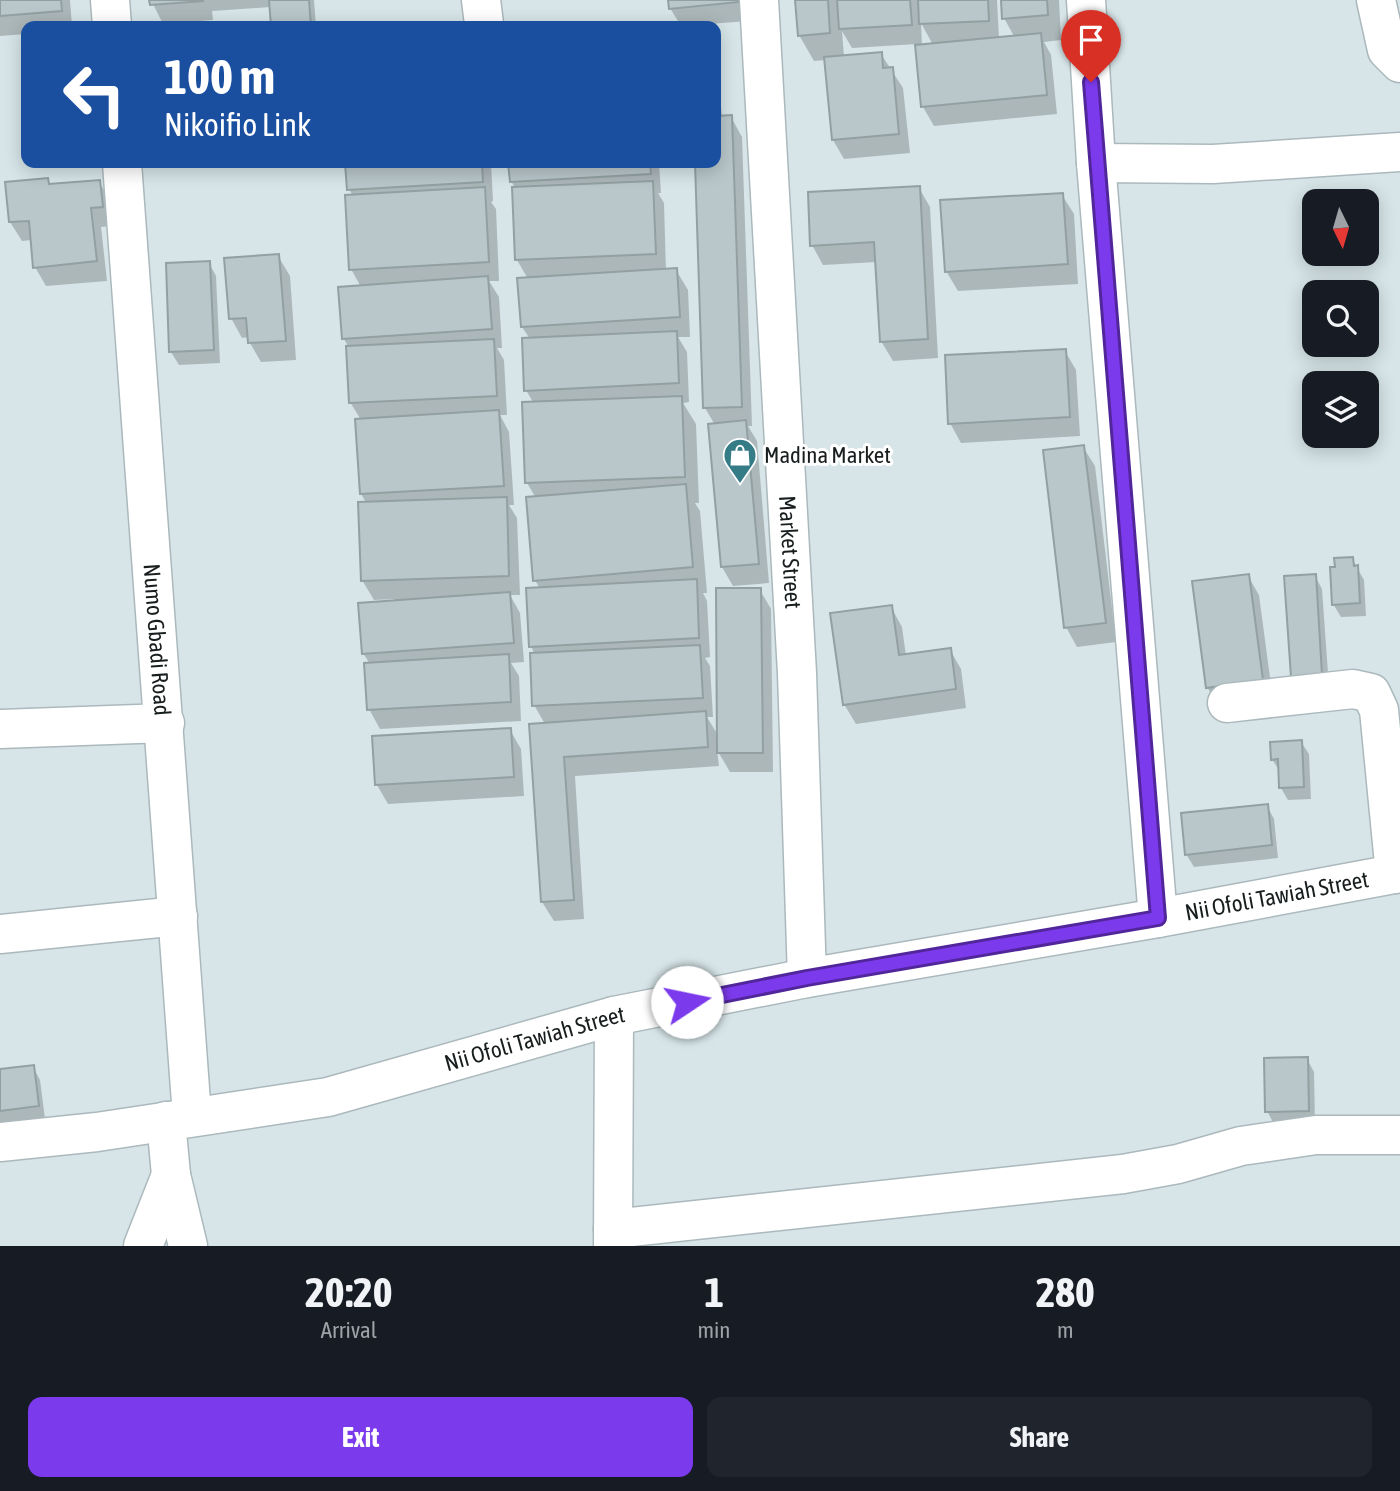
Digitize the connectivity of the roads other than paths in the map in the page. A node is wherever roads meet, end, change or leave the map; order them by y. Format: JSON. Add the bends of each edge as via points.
{"nodes":[{"id":1,"x":110,"y":0,"type":"edge"},
{"id":2,"x":759,"y":0,"type":"edge"},
{"id":3,"x":1086,"y":0,"type":"edge"},
{"id":4,"x":1376,"y":0,"type":"edge"},
{"id":5,"x":112,"y":21,"type":"edge"},
{"id":6,"x":1400,"y":63,"type":"edge"},
{"id":7,"x":1400,"y":152,"type":"edge"},
{"id":8,"x":1096,"y":163,"type":"junction"},
{"id":9,"x":122,"y":168,"type":"edge"},
{"id":10,"x":1227,"y":703,"type":"dead end"},
{"id":11,"x":165,"y":723,"type":"junction"},
{"id":12,"x":0,"y":729,"type":"edge"},
{"id":13,"x":1398,"y":873,"type":"edge"},
{"id":14,"x":178,"y":916,"type":"junction"},
{"id":15,"x":1158,"y":918,"type":"junction"},
{"id":16,"x":0,"y":934,"type":"edge"},
{"id":17,"x":807,"y":978,"type":"junction"},
{"id":18,"x":614,"y":1016,"type":"junction"},
{"id":19,"x":179,"y":1118,"type":"junction"},
{"id":20,"x":1400,"y":1135,"type":"edge"},
{"id":21,"x":0,"y":1142,"type":"edge"},
{"id":22,"x":171,"y":1175,"type":"junction"},
{"id":23,"x":613,"y":1238,"type":"edge"},
{"id":24,"x":143,"y":1246,"type":"edge"},
{"id":25,"x":188,"y":1246,"type":"edge"}],
"edges":[{"from":1,"to":5,"type":"street"},
{"from":2,"to":17,"type":"street","name":"Market Street","via":[[797,673]]},
{"from":3,"to":8,"type":"street"},
{"from":4,"to":6,"type":"street","via":[[1387,50]]},
{"from":7,"to":8,"type":"street","via":[[1213,164]]},
{"from":8,"to":15,"type":"street"},
{"from":9,"to":11,"type":"street","name":"Numo Gbadi Road"},
{"from":10,"to":13,"type":"street","via":[[1353,689],[1371,693],[1379,710]]},
{"from":11,"to":12,"type":"street"},
{"from":11,"to":14,"type":"street","name":"Numo Gbadi Road"},
{"from":13,"to":15,"type":"street","name":"Nii Ofoli Tawiah Street"},
{"from":14,"to":16,"type":"street"},
{"from":14,"to":19,"type":"street","name":"Numo Gbadi Road"},
{"from":15,"to":17,"type":"street","name":"Nii Ofoli Tawiah Street"},
{"from":17,"to":18,"type":"street","name":"Nii Ofoli Tawiah Street"},
{"from":18,"to":19,"type":"street","name":"Nii Ofoli Tawiah Street","via":[[328,1097]]},
{"from":18,"to":23,"type":"street"},
{"from":19,"to":21,"type":"street","name":"Nii Ofoli Tawiah Street"},
{"from":19,"to":22,"type":"street","name":"Numo Gbadi Road"},
{"from":20,"to":23,"type":"street","via":[[1316,1135],[1241,1146],[1123,1174]]},
{"from":22,"to":24,"type":"street"},
{"from":22,"to":25,"type":"street","name":"Numo Gbadi Road"}]}
